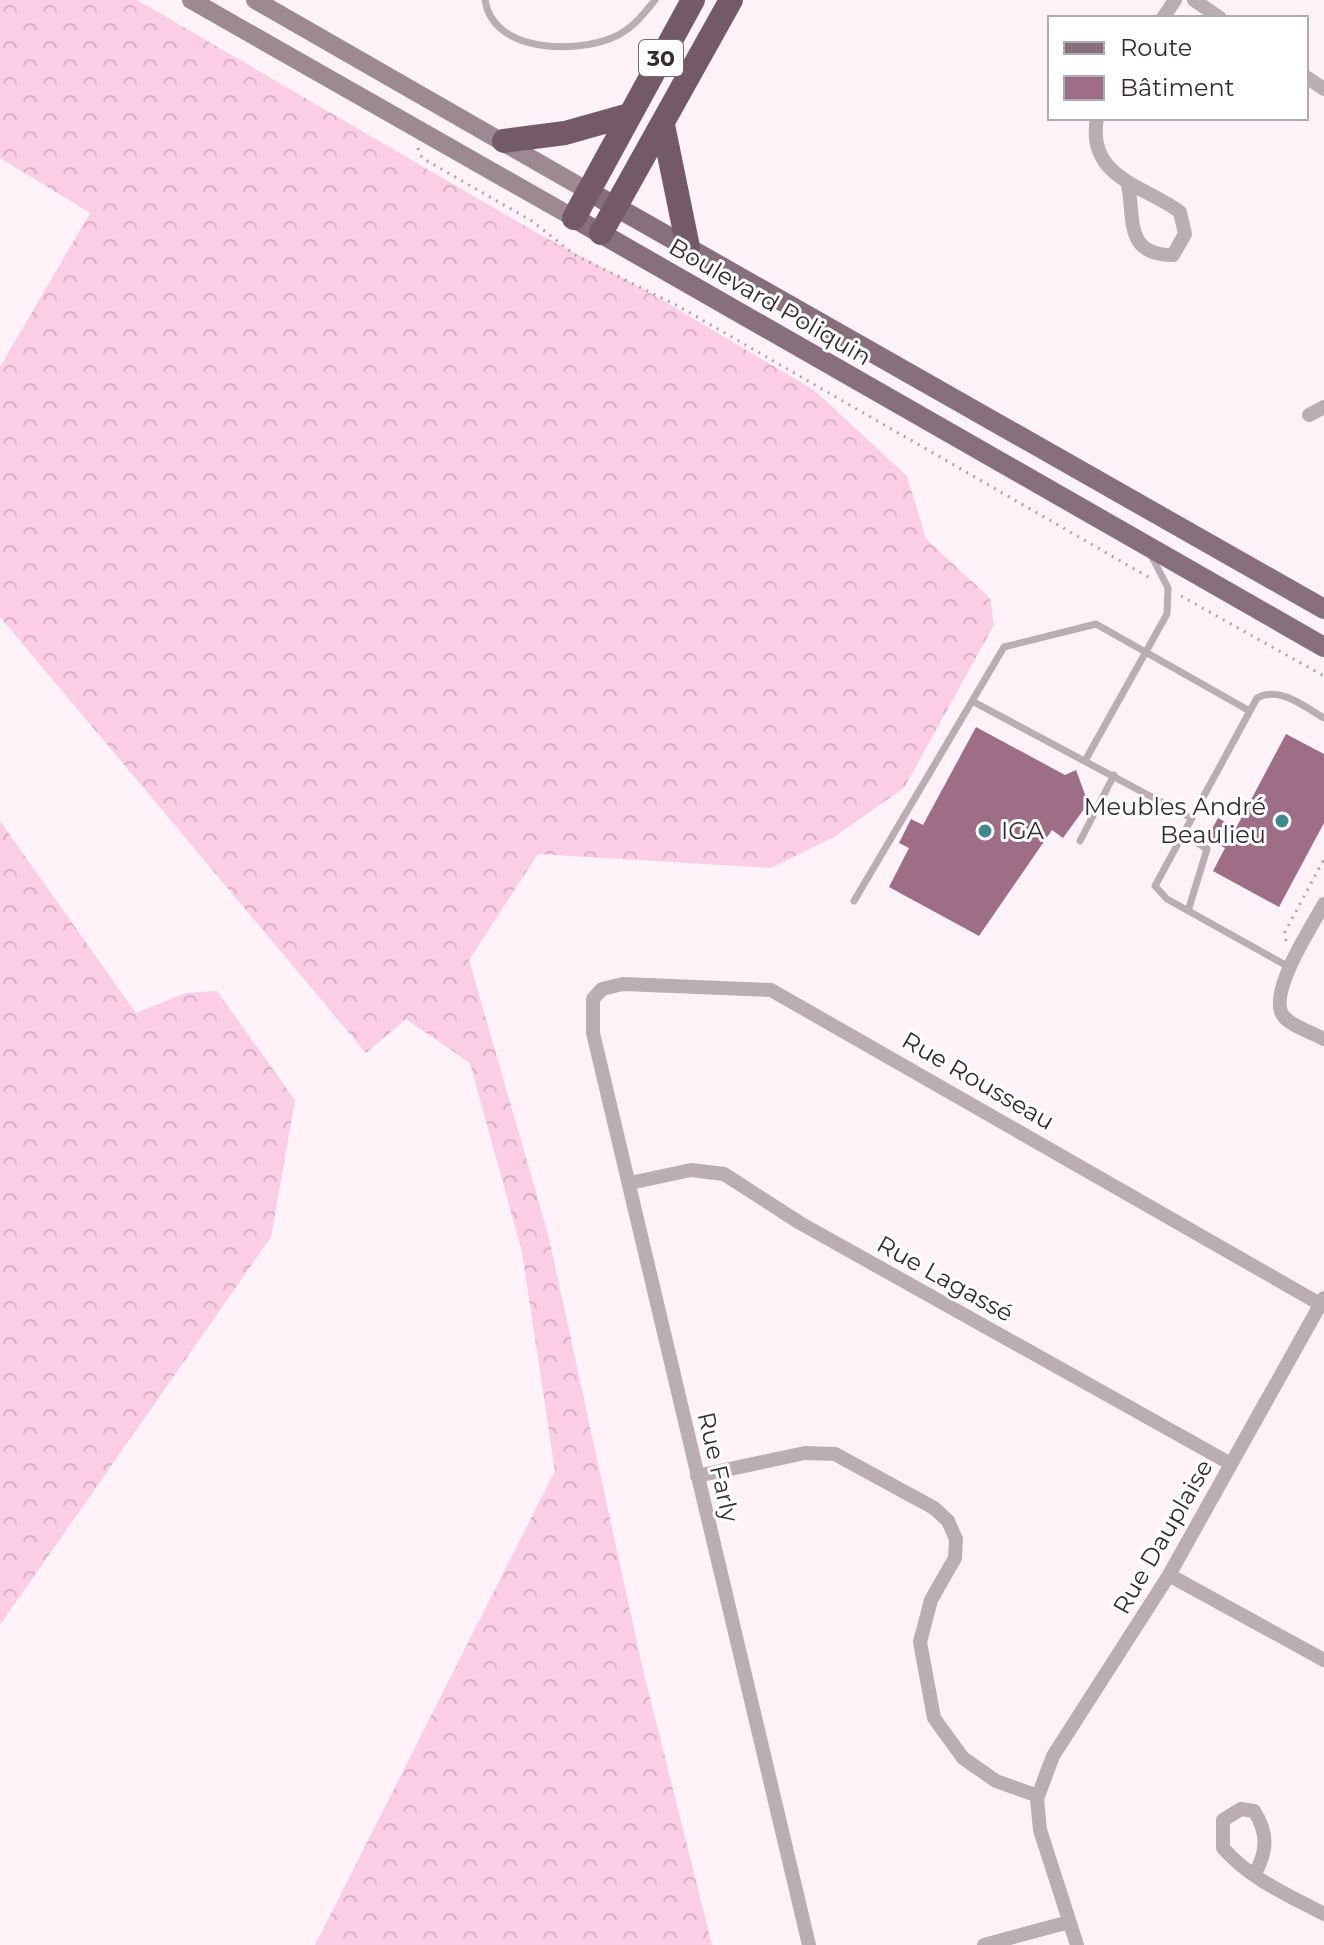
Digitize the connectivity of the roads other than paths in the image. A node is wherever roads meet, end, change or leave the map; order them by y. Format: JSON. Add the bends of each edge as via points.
{"nodes":[{"id":1,"x":191,"y":0,"type":"edge"},
{"id":2,"x":255,"y":0,"type":"edge"},
{"id":3,"x":485,"y":0,"type":"edge"},
{"id":4,"x":655,"y":0,"type":"edge"},
{"id":5,"x":693,"y":0,"type":"edge"},
{"id":6,"x":731,"y":0,"type":"edge"},
{"id":7,"x":1194,"y":0,"type":"edge"},
{"id":8,"x":1217,"y":16,"type":"edge"},
{"id":9,"x":629,"y":115,"type":"junction"},
{"id":10,"x":1097,"y":120,"type":"edge"},
{"id":11,"x":663,"y":125,"type":"junction"},
{"id":12,"x":504,"y":141,"type":"junction"},
{"id":13,"x":1128,"y":185,"type":"junction"},
{"id":14,"x":588,"y":191,"type":"junction"},
{"id":15,"x":616,"y":207,"type":"junction"},
{"id":16,"x":574,"y":218,"type":"junction"},
{"id":17,"x":601,"y":233,"type":"junction"},
{"id":18,"x":688,"y":247,"type":"junction"},
{"id":19,"x":1324,"y":407,"type":"edge"},
{"id":20,"x":1309,"y":415,"type":"dead end"},
{"id":21,"x":1147,"y":547,"type":"junction"},
{"id":22,"x":1324,"y":609,"type":"edge"},
{"id":23,"x":1324,"y":647,"type":"edge"},
{"id":24,"x":1147,"y":653,"type":"junction"},
{"id":25,"x":972,"y":701,"type":"junction"},
{"id":26,"x":1248,"y":710,"type":"junction"},
{"id":27,"x":1324,"y":718,"type":"edge"},
{"id":28,"x":1086,"y":759,"type":"junction"},
{"id":29,"x":1114,"y":775,"type":"junction"},
{"id":30,"x":1191,"y":818,"type":"junction"},
{"id":31,"x":1183,"y":834,"type":"junction"},
{"id":32,"x":1080,"y":841,"type":"dead end"},
{"id":33,"x":854,"y":901,"type":"dead end"},
{"id":34,"x":1324,"y":904,"type":"edge"},
{"id":35,"x":1188,"y":911,"type":"junction"},
{"id":36,"x":1290,"y":968,"type":"junction"},
{"id":37,"x":593,"y":999,"type":"joint"},
{"id":38,"x":1324,"y":1039,"type":"edge"},
{"id":39,"x":630,"y":1183,"type":"junction"},
{"id":40,"x":1322,"y":1301,"type":"edge"},
{"id":41,"x":1231,"y":1464,"type":"junction"},
{"id":42,"x":697,"y":1476,"type":"junction"},
{"id":43,"x":1169,"y":1575,"type":"junction"},
{"id":44,"x":1324,"y":1660,"type":"edge"},
{"id":45,"x":1038,"y":1796,"type":"junction"},
{"id":46,"x":1254,"y":1875,"type":"dead end"},
{"id":47,"x":1324,"y":1914,"type":"edge"},
{"id":48,"x":1069,"y":1922,"type":"junction"},
{"id":49,"x":809,"y":1945,"type":"edge"},
{"id":50,"x":984,"y":1945,"type":"edge"},
{"id":51,"x":1077,"y":1945,"type":"edge"}],
"edges":[{"from":1,"to":16,"type":"street","name":"Boulevard Poliquin"},
{"from":2,"to":12,"type":"street","name":"Boulevard Poliquin"},
{"from":3,"to":4,"type":"lane","via":[[501,29],[532,44],[563,48],[614,37],[637,23]]},
{"from":5,"to":9,"type":"highway","number":"30"},
{"from":6,"to":11,"type":"highway","number":"30"},
{"from":7,"to":8,"type":"street"},
{"from":9,"to":12,"type":"highway","via":[[565,133]]},
{"from":9,"to":14,"type":"highway","number":"30"},
{"from":10,"to":13,"type":"street","via":[[1097,146]]},
{"from":11,"to":15,"type":"highway","number":"30"},
{"from":11,"to":18,"type":"highway"},
{"from":12,"to":14,"type":"street","name":"Boulevard Poliquin"},
{"from":13,"to":13,"type":"street","via":[[1130,224],[1139,243],[1158,255],[1173,255],[1185,234],[1180,212],[1157,195]]},
{"from":14,"to":15,"type":"main road","name":"Boulevard Poliquin"},
{"from":14,"to":16,"type":"highway","number":"30"},
{"from":15,"to":17,"type":"highway","number":"30"},
{"from":15,"to":18,"type":"main road","name":"Boulevard Poliquin"},
{"from":16,"to":17,"type":"main road","name":"Boulevard Poliquin"},
{"from":17,"to":21,"type":"main road","name":"Boulevard Poliquin"},
{"from":18,"to":22,"type":"main road","name":"Boulevard Poliquin"},
{"from":19,"to":20,"type":"street"},
{"from":21,"to":23,"type":"main road","name":"Boulevard Poliquin"},
{"from":21,"to":24,"type":"lane","via":[[1168,588],[1167,614]]},
{"from":24,"to":25,"type":"lane","via":[[1096,624],[1004,647]]},
{"from":24,"to":26,"type":"lane"},
{"from":24,"to":28,"type":"lane"},
{"from":25,"to":28,"type":"lane"},
{"from":25,"to":33,"type":"lane"},
{"from":26,"to":27,"type":"lane","via":[[1267,692],[1279,693]]},
{"from":26,"to":30,"type":"lane"},
{"from":28,"to":29,"type":"lane"},
{"from":29,"to":30,"type":"lane"},
{"from":29,"to":32,"type":"lane"},
{"from":30,"to":31,"type":"lane"},
{"from":31,"to":35,"type":"lane","via":[[1207,849]]},
{"from":31,"to":35,"type":"lane","via":[[1155,886]]},
{"from":34,"to":36,"type":"street"},
{"from":35,"to":36,"type":"lane"},
{"from":36,"to":38,"type":"street","via":[[1278,1004],[1284,1018]]},
{"from":37,"to":39,"type":"street","name":"Rue Farly","via":[[593,1033]]},
{"from":37,"to":40,"type":"street","name":"Rue Rousseau","via":[[602,989],[623,984],[771,990]]},
{"from":39,"to":41,"type":"street","name":"Rue Lagassé","via":[[691,1170],[724,1174],[800,1223]]},
{"from":39,"to":42,"type":"street","name":"Rue Farly"},
{"from":40,"to":41,"type":"street","name":"Rue Dauplaise"},
{"from":41,"to":43,"type":"street","name":"Rue Dauplaise"},
{"from":42,"to":45,"type":"street","via":[[805,1453],[835,1454],[941,1515],[956,1539],[955,1558],[931,1600],[920,1642],[934,1718],[963,1758],[996,1781]]},
{"from":42,"to":49,"type":"street","name":"Rue Farly"},
{"from":43,"to":44,"type":"street"},
{"from":43,"to":45,"type":"street","name":"Rue Dauplaise","via":[[1053,1756]]},
{"from":45,"to":48,"type":"street","via":[[1040,1830]]},
{"from":46,"to":47,"type":"street"},
{"from":48,"to":50,"type":"street"},
{"from":48,"to":51,"type":"street"}]}
